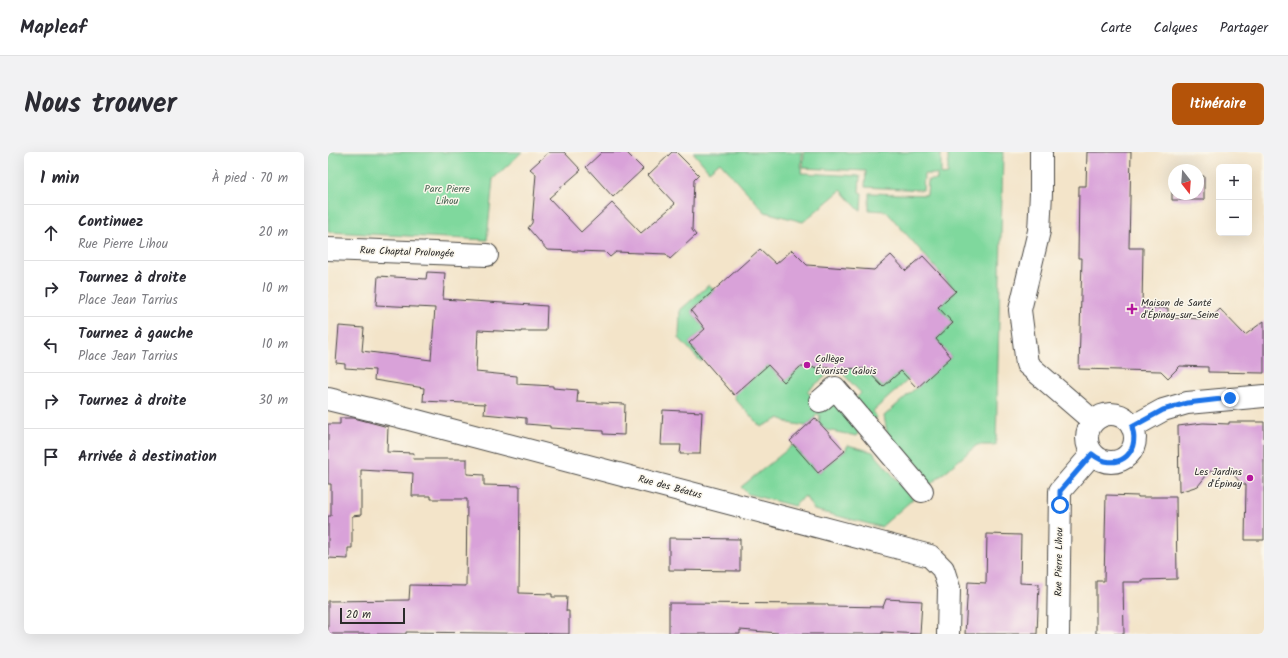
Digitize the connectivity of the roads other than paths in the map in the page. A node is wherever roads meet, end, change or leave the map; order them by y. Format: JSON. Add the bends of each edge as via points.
{"nodes":[{"id":1,"x":1041,"y":152,"type":"edge"},
{"id":2,"x":328,"y":249,"type":"edge"},
{"id":3,"x":487,"y":255,"type":"dead end"},
{"id":4,"x":1264,"y":396,"type":"edge"},
{"id":5,"x":328,"y":399,"type":"edge"},
{"id":6,"x":820,"y":400,"type":"dead end"},
{"id":7,"x":1093,"y":422,"type":"junction"},
{"id":8,"x":1132,"y":427,"type":"junction"},
{"id":9,"x":1092,"y":454,"type":"junction"},
{"id":10,"x":922,"y":492,"type":"dead end"},
{"id":11,"x":948,"y":634,"type":"edge"},
{"id":12,"x":1058,"y":634,"type":"edge"}],
"edges":[{"from":1,"to":7,"type":"street","via":[[1039,231],[1020,310],[1027,364]]},
{"from":2,"to":3,"type":"street","name":"Rue Chaptal Prolongée"},
{"from":4,"to":8,"type":"street","via":[[1187,403],[1163,410]]},
{"from":5,"to":11,"type":"street","name":"Rue des Béatus","via":[[930,556],[943,569],[950,588]]},
{"from":6,"to":10,"type":"street","via":[[835,388]]},
{"from":7,"to":8,"type":"street","via":[[1106,414],[1114,414],[1128,421]]},
{"from":7,"to":9,"type":"street","via":[[1089,427],[1086,441]]},
{"from":8,"to":9,"type":"street","via":[[1134,442],[1127,456],[1113,462],[1105,462]]},
{"from":9,"to":12,"type":"street","name":"Rue Pierre Lihou","via":[[1060,491]]}]}
